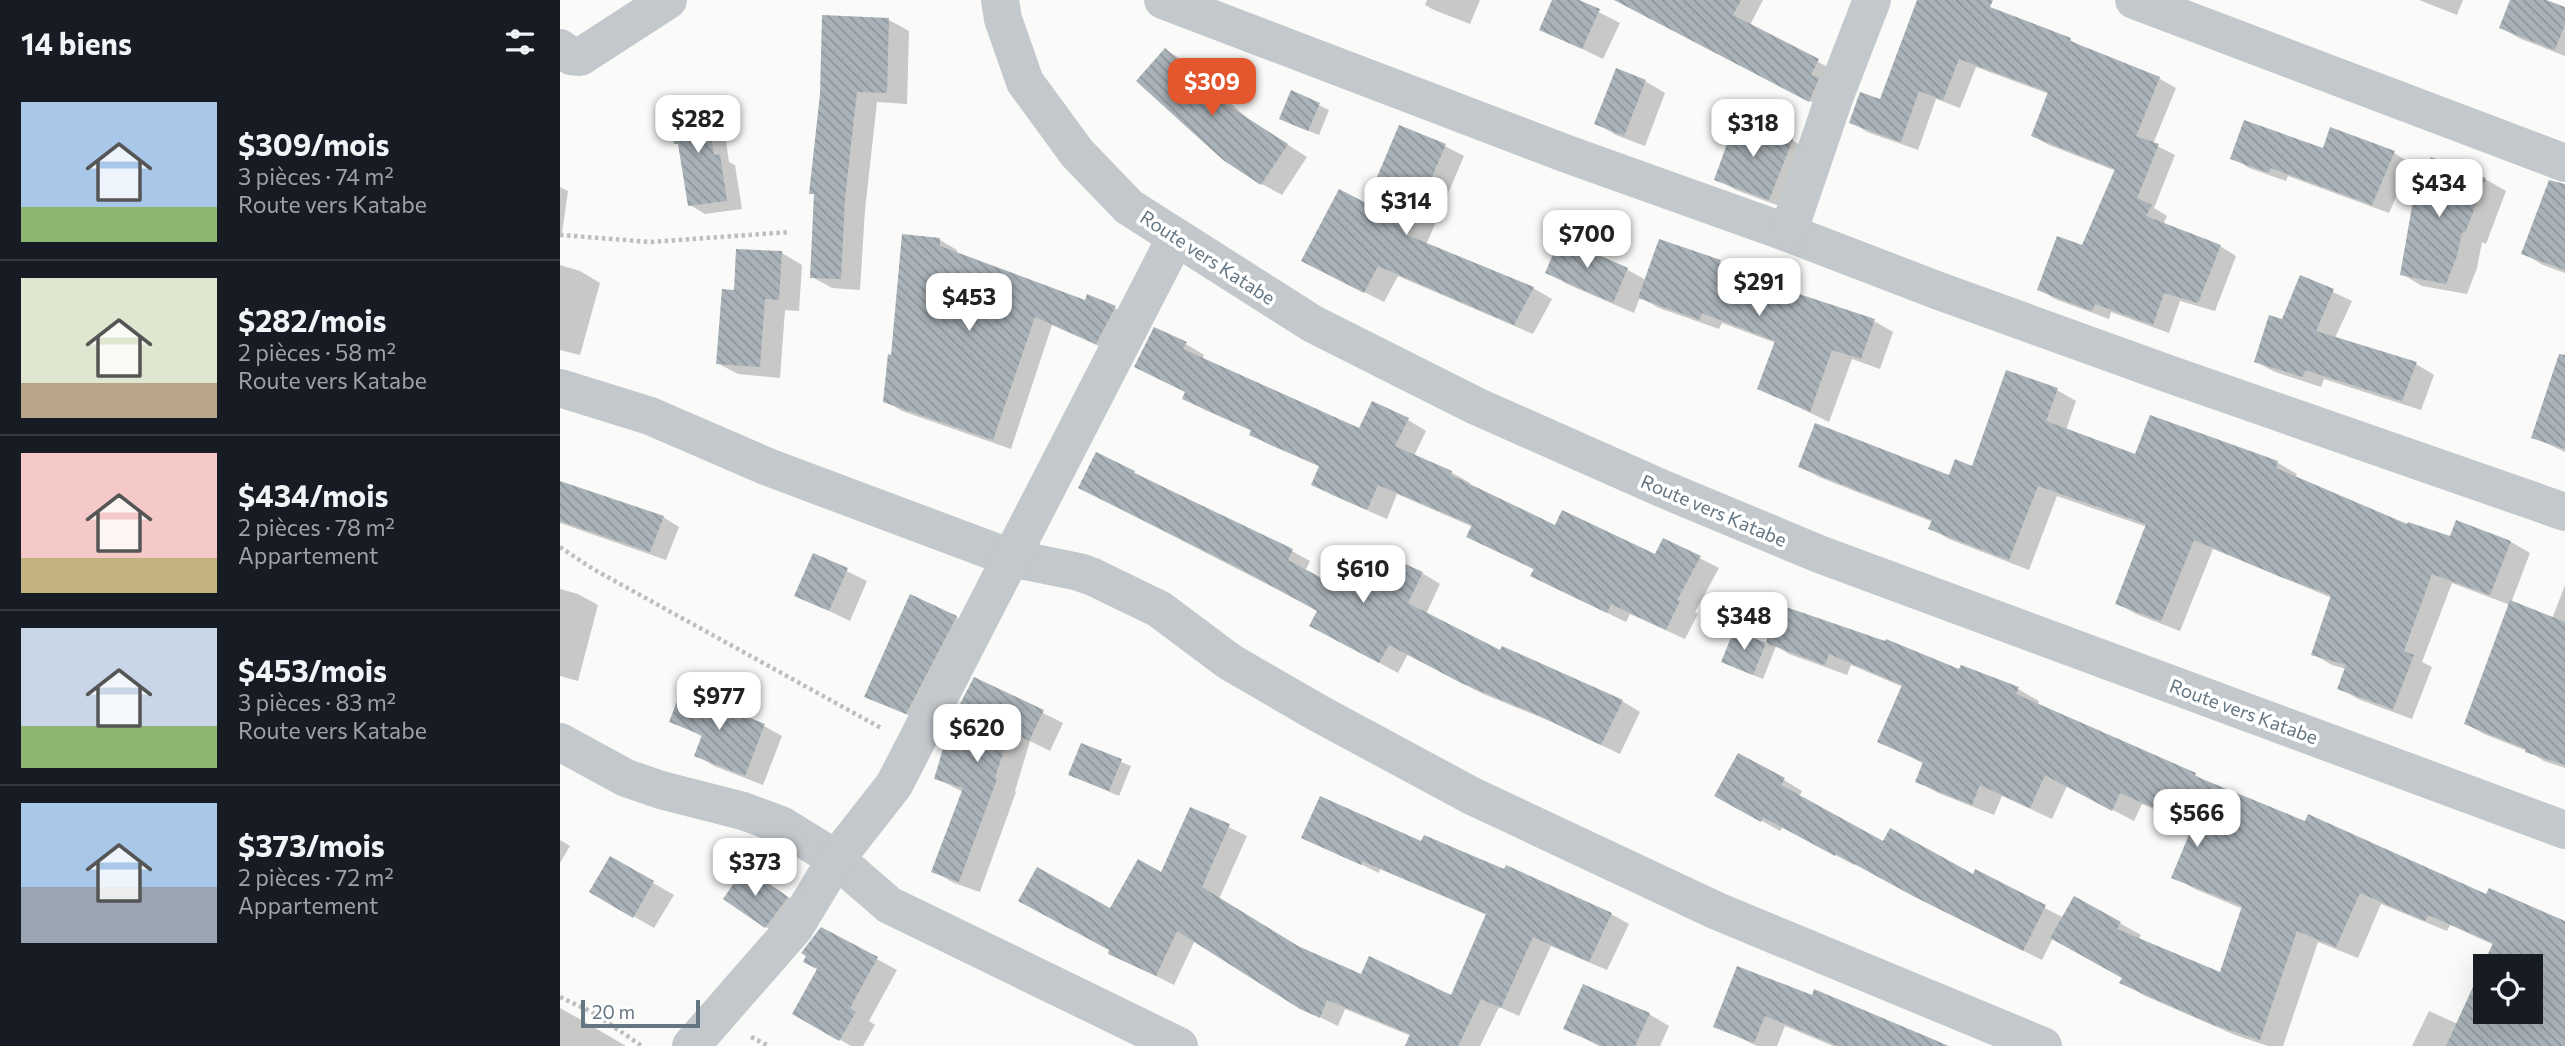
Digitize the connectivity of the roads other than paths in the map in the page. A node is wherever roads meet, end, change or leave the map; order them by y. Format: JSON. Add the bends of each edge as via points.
{"nodes":[{"id":1,"x":668,"y":0,"type":"edge"},
{"id":2,"x":1000,"y":0,"type":"edge"},
{"id":3,"x":1163,"y":0,"type":"edge"},
{"id":4,"x":1872,"y":0,"type":"edge"},
{"id":5,"x":2134,"y":0,"type":"edge"},
{"id":6,"x":560,"y":48,"type":"edge"},
{"id":7,"x":2565,"y":163,"type":"edge"},
{"id":8,"x":1788,"y":233,"type":"junction"},
{"id":9,"x":1176,"y":237,"type":"junction"},
{"id":10,"x":560,"y":388,"type":"edge"},
{"id":11,"x":2565,"y":512,"type":"edge"},
{"id":12,"x":1011,"y":558,"type":"junction"},
{"id":13,"x":560,"y":742,"type":"edge"},
{"id":14,"x":2565,"y":830,"type":"edge"},
{"id":15,"x":836,"y":859,"type":"junction"},
{"id":16,"x":691,"y":1046,"type":"edge"},
{"id":17,"x":1179,"y":1046,"type":"edge"},
{"id":18,"x":2043,"y":1046,"type":"edge"}],
"edges":[{"from":1,"to":6,"type":"street","via":[[580,57]]},
{"from":2,"to":9,"type":"street","name":"Route vers Katabe","via":[[1025,82],[1077,153],[1129,206]]},
{"from":3,"to":8,"type":"street"},
{"from":4,"to":8,"type":"street"},
{"from":5,"to":7,"type":"street"},
{"from":8,"to":11,"type":"street","via":[[2179,378]]},
{"from":9,"to":12,"type":"street"},
{"from":9,"to":14,"type":"street","name":"Route vers Katabe","via":[[1313,324],[1476,406],[1661,488],[1819,554]]},
{"from":10,"to":12,"type":"street","via":[[650,416],[768,467]]},
{"from":12,"to":15,"type":"street","via":[[894,785]]},
{"from":12,"to":18,"type":"street","via":[[1079,572],[1159,609],[1230,662],[1472,796],[1717,911]]},
{"from":13,"to":15,"type":"street","via":[[626,778],[781,825]]},
{"from":15,"to":16,"type":"street","via":[[795,928]]},
{"from":15,"to":17,"type":"street","via":[[889,905]]}]}
